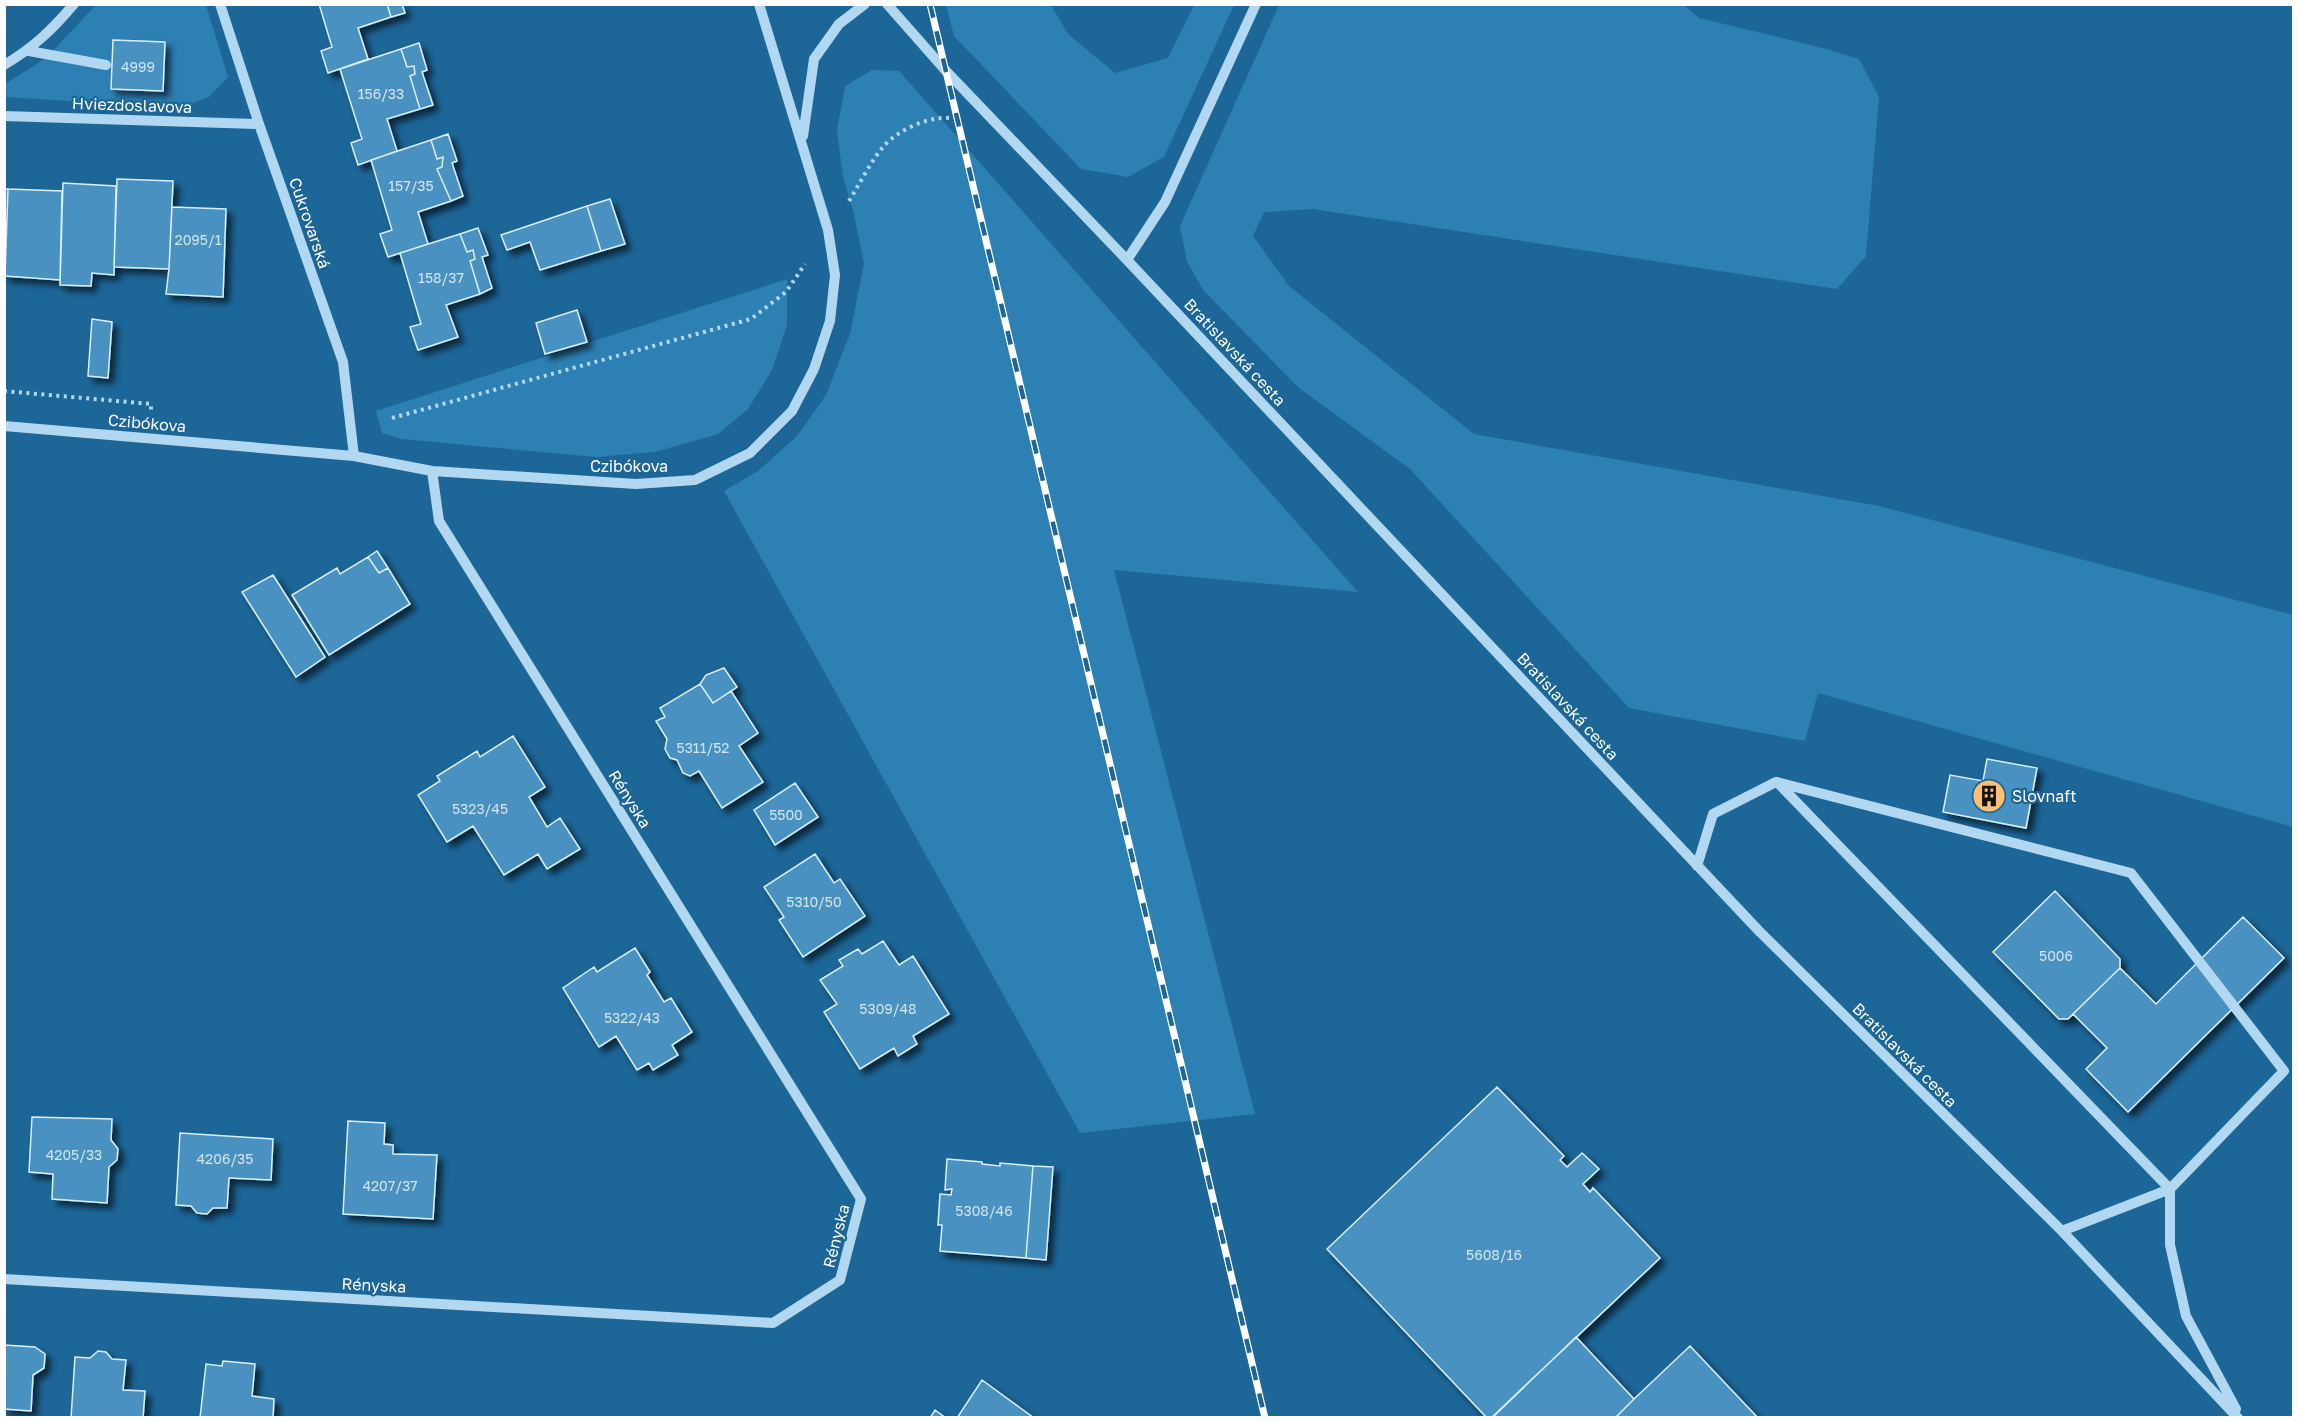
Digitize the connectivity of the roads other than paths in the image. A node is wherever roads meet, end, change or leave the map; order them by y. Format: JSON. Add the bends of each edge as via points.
{"nodes":[{"id":1,"x":74,"y":4,"type":"edge"},
{"id":2,"x":220,"y":4,"type":"edge"},
{"id":3,"x":759,"y":4,"type":"edge"},
{"id":4,"x":865,"y":4,"type":"edge"},
{"id":5,"x":887,"y":4,"type":"edge"},
{"id":6,"x":1256,"y":4,"type":"edge"},
{"id":7,"x":29,"y":51,"type":"junction"},
{"id":8,"x":4,"y":65,"type":"edge"},
{"id":9,"x":106,"y":65,"type":"dead end"},
{"id":10,"x":4,"y":116,"type":"edge"},
{"id":11,"x":259,"y":124,"type":"junction"},
{"id":12,"x":802,"y":140,"type":"junction"},
{"id":13,"x":1127,"y":260,"type":"junction"},
{"id":14,"x":4,"y":426,"type":"edge"},
{"id":15,"x":354,"y":456,"type":"junction"},
{"id":16,"x":432,"y":471,"type":"junction"},
{"id":17,"x":1776,"y":782,"type":"junction"},
{"id":18,"x":1697,"y":866,"type":"junction"},
{"id":19,"x":2170,"y":1189,"type":"junction"},
{"id":20,"x":2062,"y":1231,"type":"junction"},
{"id":21,"x":4,"y":1279,"type":"edge"},
{"id":22,"x":2239,"y":1418,"type":"edge"}],
"edges":[{"from":1,"to":7,"type":"street"},
{"from":2,"to":11,"type":"street","name":"Cukrovarská"},
{"from":3,"to":12,"type":"street"},
{"from":4,"to":12,"type":"street","name":"Czibókova","via":[[839,24],[814,59]]},
{"from":5,"to":13,"type":"street","name":"Bratislavská cesta"},
{"from":6,"to":13,"type":"street","via":[[1165,202]]},
{"from":7,"to":8,"type":"street"},
{"from":7,"to":9,"type":"street"},
{"from":10,"to":11,"type":"street","name":"Hviezdoslavova"},
{"from":11,"to":15,"type":"street","name":"Cukrovarská","via":[[343,362]]},
{"from":12,"to":16,"type":"street","name":"Czibókova","via":[[828,230],[835,275],[830,321],[814,369],[792,411],[750,453],[695,480],[636,484]]},
{"from":13,"to":18,"type":"street","name":"Bratislavská cesta"},
{"from":14,"to":15,"type":"street","name":"Czibókova"},
{"from":15,"to":16,"type":"street","name":"Czibókova"},
{"from":16,"to":21,"type":"street","name":"Rényska","via":[[440,521],[861,1199],[840,1280],[773,1323]]},
{"from":17,"to":18,"type":"street","via":[[1713,814]]},
{"from":17,"to":19,"type":"street"},
{"from":17,"to":19,"type":"street","via":[[2131,873],[2284,1071]]},
{"from":18,"to":20,"type":"street","name":"Bratislavská cesta"},
{"from":19,"to":20,"type":"street"},
{"from":19,"to":22,"type":"street","via":[[2170,1245],[2186,1316]]},
{"from":20,"to":22,"type":"street","name":"Bratislavská cesta"}]}
